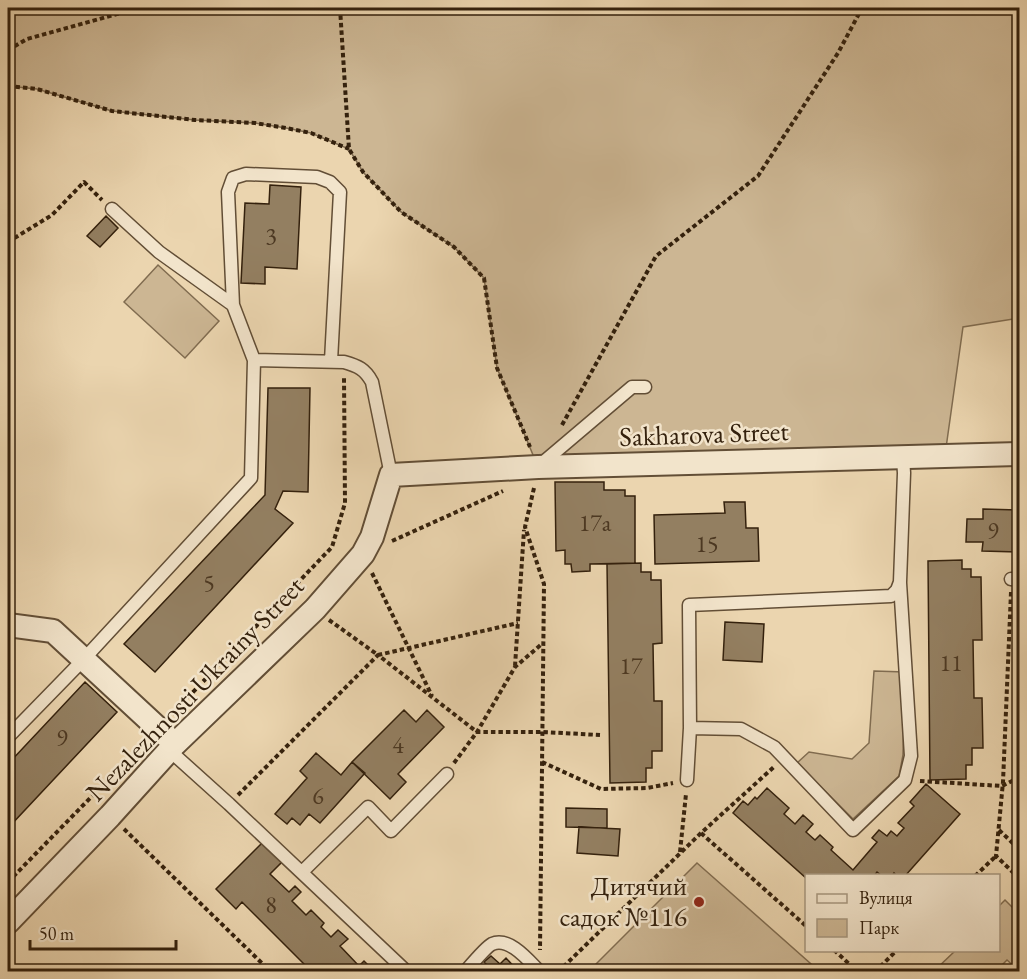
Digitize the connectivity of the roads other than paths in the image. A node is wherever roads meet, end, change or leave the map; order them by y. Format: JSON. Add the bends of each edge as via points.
{"nodes":[{"id":1,"x":112,"y":209,"type":"road end"},
{"id":2,"x":233,"y":305,"type":"junction"},
{"id":3,"x":254,"y":360,"type":"junction"},
{"id":4,"x":331,"y":361,"type":"junction"},
{"id":5,"x":645,"y":387,"type":"dead end"},
{"id":6,"x":1020,"y":454,"type":"edge"},
{"id":7,"x":903,"y":458,"type":"junction"},
{"id":8,"x":391,"y":475,"type":"junction"},
{"id":9,"x":536,"y":477,"type":"junction"},
{"id":10,"x":900,"y":582,"type":"junction"},
{"id":11,"x":8,"y":625,"type":"edge"},
{"id":12,"x":84,"y":659,"type":"junction"},
{"id":13,"x":690,"y":729,"type":"junction"},
{"id":14,"x":8,"y":737,"type":"edge"},
{"id":15,"x":172,"y":747,"type":"junction"},
{"id":16,"x":447,"y":774,"type":"road end"},
{"id":17,"x":687,"y":780,"type":"road end"},
{"id":18,"x":302,"y":872,"type":"junction"},
{"id":19,"x":8,"y":922,"type":"edge"},
{"id":20,"x":540,"y":966,"type":"edge"},
{"id":21,"x":406,"y":972,"type":"edge"},
{"id":22,"x":465,"y":972,"type":"edge"}],
"edges":[{"from":1,"to":2,"type":"lane","via":[[159,252]]},
{"from":2,"to":3,"type":"lane"},
{"from":2,"to":4,"type":"lane","via":[[228,192],[233,178],[246,174],[317,177],[330,182],[340,192]]},
{"from":3,"to":4,"type":"lane"},
{"from":3,"to":12,"type":"lane","via":[[251,478]]},
{"from":4,"to":8,"type":"lane","via":[[354,365],[366,372],[372,382]]},
{"from":5,"to":9,"type":"lane","via":[[632,387]]},
{"from":6,"to":7,"type":"street","name":"Sakharova Street"},
{"from":7,"to":9,"type":"street","name":"Sakharova Street"},
{"from":7,"to":10,"type":"lane"},
{"from":8,"to":9,"type":"street","name":"Sakharova Street"},
{"from":8,"to":15,"type":"street","name":"Nezalezhnosti Ukrainy Street","via":[[363,554],[315,609]]},
{"from":10,"to":13,"type":"lane","via":[[891,596],[689,605]]},
{"from":10,"to":13,"type":"lane","via":[[911,756],[905,780],[853,830],[774,747],[741,729]]},
{"from":11,"to":12,"type":"street","via":[[53,631]]},
{"from":12,"to":14,"type":"lane"},
{"from":12,"to":15,"type":"street"},
{"from":13,"to":17,"type":"lane"},
{"from":15,"to":18,"type":"lane"},
{"from":15,"to":19,"type":"street","name":"Nezalezhnosti Ukrainy Street"},
{"from":16,"to":18,"type":"lane","via":[[391,831],[368,807]]},
{"from":18,"to":21,"type":"lane"},
{"from":20,"to":22,"type":"lane","via":[[511,945],[500,943],[492,944]]}]}
